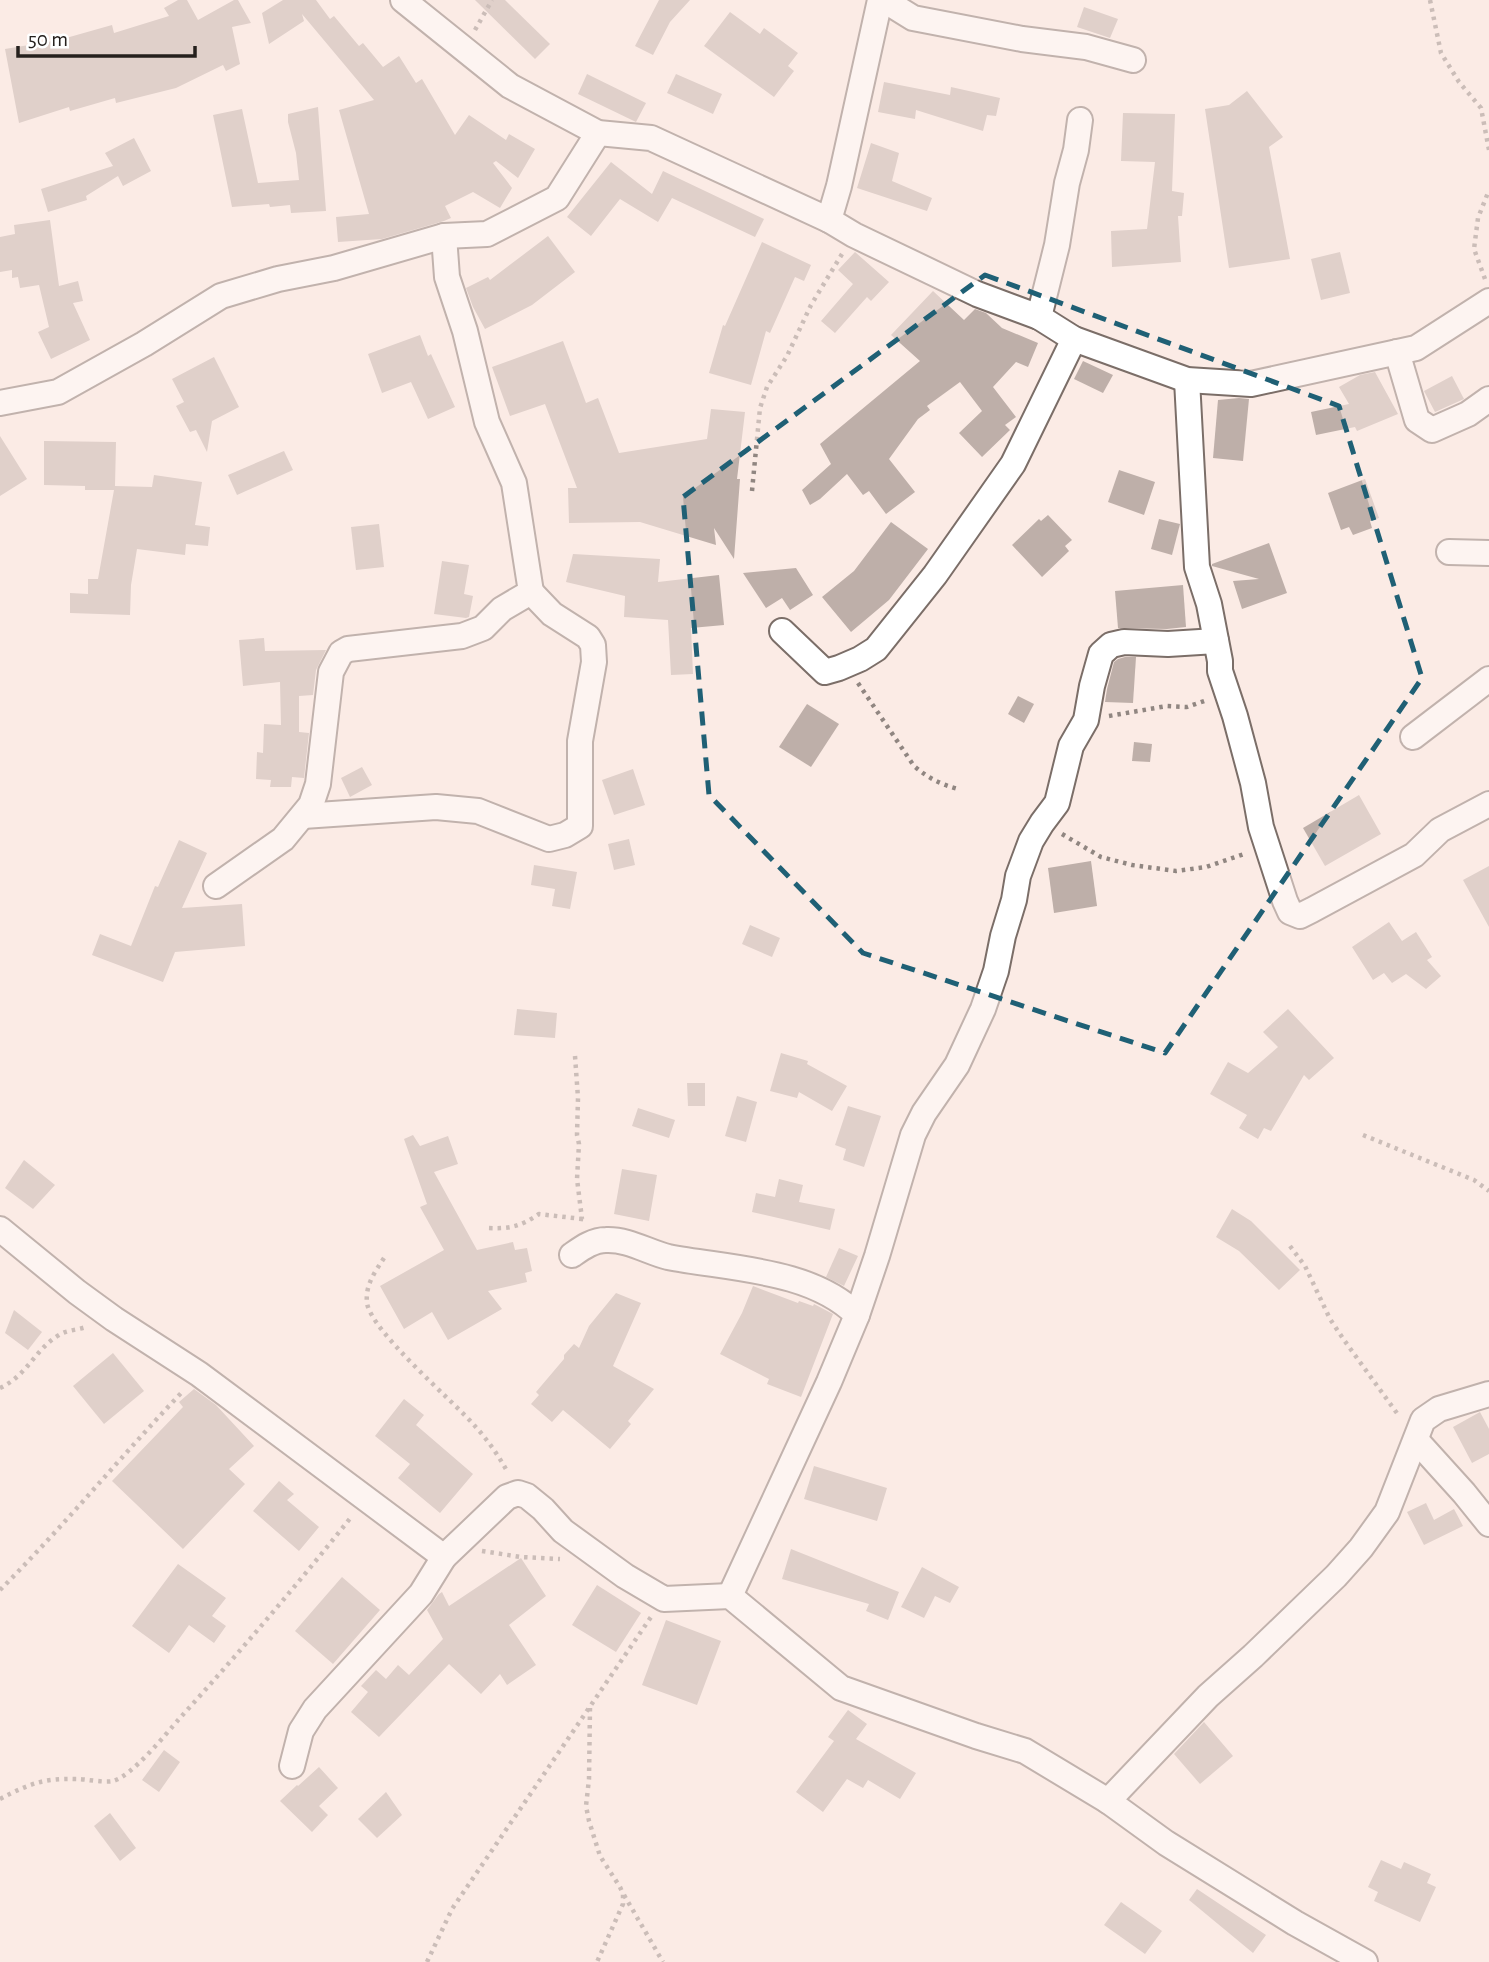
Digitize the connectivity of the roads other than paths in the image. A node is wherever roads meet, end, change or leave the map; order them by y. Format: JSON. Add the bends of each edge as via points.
{"nodes":[{"id":1,"x":403,"y":0,"type":"edge"},
{"id":2,"x":882,"y":0,"type":"edge"},
{"id":3,"x":1133,"y":60,"type":"dead end"},
{"id":4,"x":1080,"y":120,"type":"dead end"},
{"id":5,"x":598,"y":133,"type":"junction"},
{"id":6,"x":830,"y":220,"type":"junction"},
{"id":7,"x":444,"y":236,"type":"junction"},
{"id":8,"x":1489,"y":301,"type":"edge"},
{"id":9,"x":1039,"y":317,"type":"junction"},
{"id":10,"x":1074,"y":339,"type":"junction"},
{"id":11,"x":1397,"y":352,"type":"junction"},
{"id":12,"x":1187,"y":380,"type":"junction"},
{"id":13,"x":1489,"y":400,"type":"edge"},
{"id":14,"x":0,"y":403,"type":"edge"},
{"id":15,"x":1449,"y":552,"type":"dead end"},
{"id":16,"x":1489,"y":553,"type":"edge"},
{"id":17,"x":531,"y":592,"type":"junction"},
{"id":18,"x":782,"y":631,"type":"dead end"},
{"id":19,"x":1216,"y":641,"type":"junction"},
{"id":20,"x":1489,"y":679,"type":"edge"},
{"id":21,"x":1413,"y":737,"type":"dead end"},
{"id":22,"x":1489,"y":804,"type":"edge"},
{"id":23,"x":303,"y":816,"type":"junction"},
{"id":24,"x":216,"y":887,"type":"dead end"},
{"id":25,"x":0,"y":1229,"type":"edge"},
{"id":26,"x":572,"y":1255,"type":"dead end"},
{"id":27,"x":857,"y":1315,"type":"junction"},
{"id":28,"x":1489,"y":1394,"type":"edge"},
{"id":29,"x":1416,"y":1440,"type":"junction"},
{"id":30,"x":1489,"y":1524,"type":"edge"},
{"id":31,"x":450,"y":1552,"type":"junction"},
{"id":32,"x":730,"y":1596,"type":"junction"},
{"id":33,"x":292,"y":1766,"type":"dead end"},
{"id":34,"x":1108,"y":1801,"type":"junction"},
{"id":35,"x":1365,"y":1962,"type":"edge"}],
"edges":[{"from":1,"to":5,"type":"street","via":[[510,86]]},
{"from":2,"to":3,"type":"street","via":[[912,18],[1063,43]]},
{"from":2,"to":6,"type":"street"},
{"from":4,"to":9,"type":"street"},
{"from":5,"to":6,"type":"street","via":[[651,138]]},
{"from":5,"to":7,"type":"street","via":[[557,198],[487,234]]},
{"from":6,"to":9,"type":"street","via":[[978,294]]},
{"from":7,"to":14,"type":"street","via":[[221,296],[58,392]]},
{"from":7,"to":17,"type":"street","via":[[447,276],[487,422],[514,483]]},
{"from":8,"to":11,"type":"street","via":[[1416,348]]},
{"from":9,"to":10,"type":"street"},
{"from":10,"to":12,"type":"street"},
{"from":10,"to":18,"type":"street","via":[[1013,464],[876,649],[825,672]]},
{"from":11,"to":12,"type":"street","via":[[1251,384]]},
{"from":11,"to":13,"type":"street","via":[[1417,420],[1432,430]]},
{"from":12,"to":19,"type":"street","via":[[1197,567]]},
{"from":15,"to":16,"type":"street"},
{"from":17,"to":23,"type":"street","via":[[482,628],[462,636],[341,653],[331,672],[318,784]]},
{"from":17,"to":23,"type":"street","via":[[551,614],[593,645],[580,741],[580,826],[549,839],[478,811],[436,807]]},
{"from":19,"to":22,"type":"street","via":[[1261,827],[1290,912],[1300,916],[1414,855],[1440,830]]},
{"from":19,"to":27,"type":"street","via":[[1124,642],[1101,654],[1086,720],[1071,746],[1057,803],[1031,841],[1018,876],[983,1009],[957,1065],[913,1135]]},
{"from":20,"to":21,"type":"street"},
{"from":23,"to":24,"type":"street","via":[[283,839]]},
{"from":25,"to":31,"type":"street","via":[[114,1319],[199,1374],[365,1499]]},
{"from":26,"to":27,"type":"street","via":[[605,1240],[624,1242],[665,1256],[784,1276],[845,1304]]},
{"from":27,"to":32,"type":"street"},
{"from":28,"to":29,"type":"street","via":[[1439,1409],[1423,1420]]},
{"from":29,"to":30,"type":"street"},
{"from":29,"to":34,"type":"street","via":[[1387,1512],[1361,1548],[1208,1696]]},
{"from":31,"to":32,"type":"street","via":[[507,1497],[518,1493],[625,1576],[664,1598]]},
{"from":31,"to":33,"type":"street","via":[[421,1594],[315,1709],[301,1731]]},
{"from":32,"to":34,"type":"street","via":[[841,1688],[1025,1751]]},
{"from":34,"to":35,"type":"street","via":[[1166,1843]]}]}
